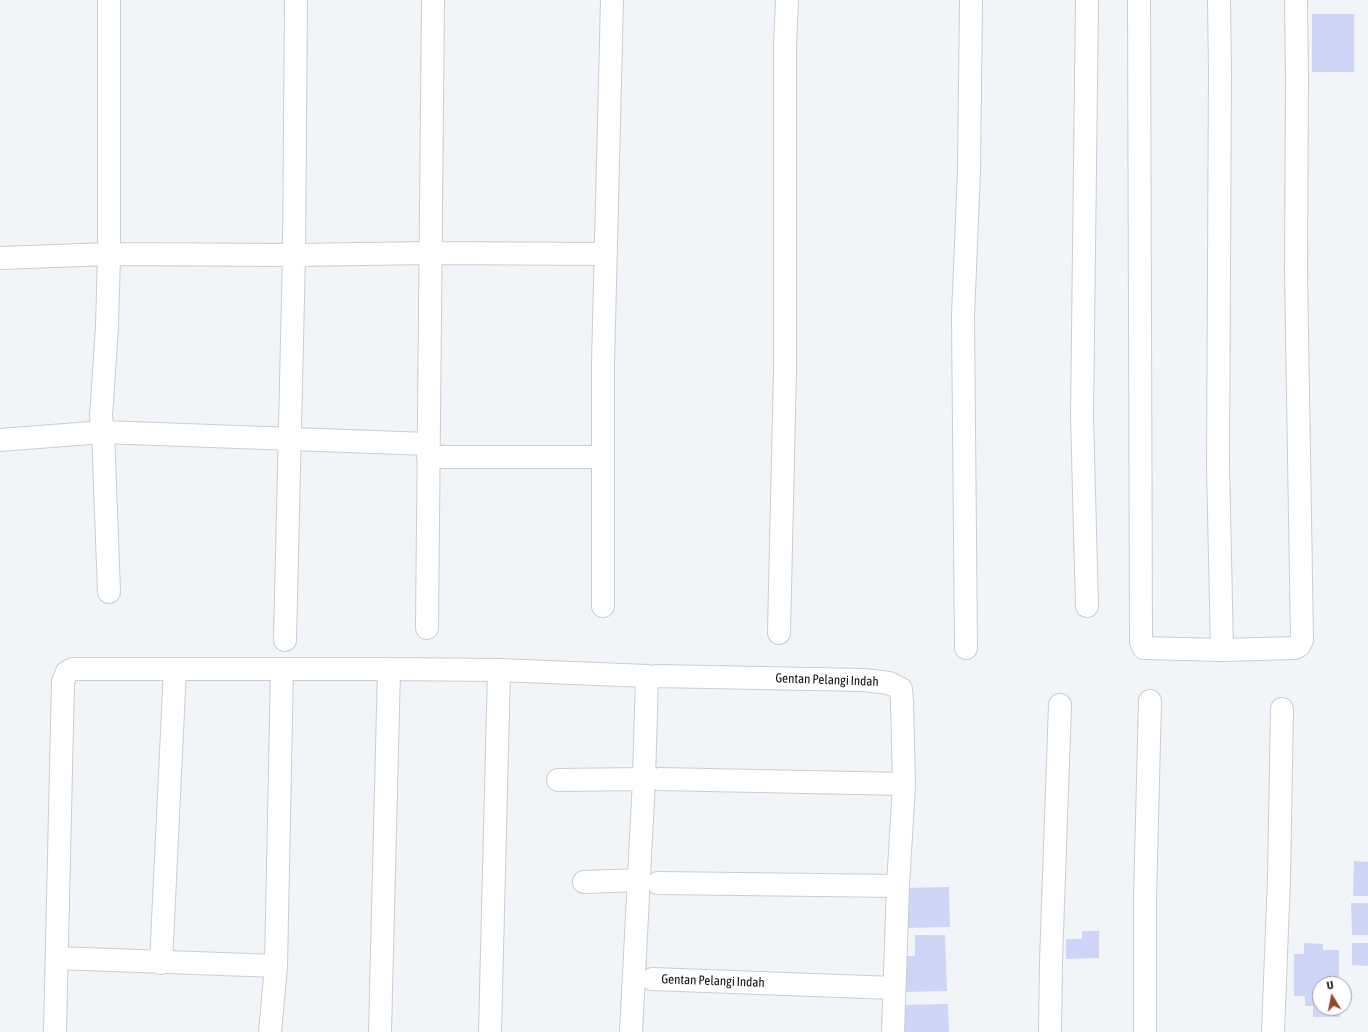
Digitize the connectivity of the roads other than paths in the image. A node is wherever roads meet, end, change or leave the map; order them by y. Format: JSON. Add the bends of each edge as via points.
{"nodes":[{"id":1,"x":109,"y":0,"type":"edge"},
{"id":2,"x":296,"y":0,"type":"edge"},
{"id":3,"x":433,"y":0,"type":"edge"},
{"id":4,"x":612,"y":0,"type":"edge"},
{"id":5,"x":787,"y":0,"type":"edge"},
{"id":6,"x":971,"y":0,"type":"edge"},
{"id":7,"x":1087,"y":0,"type":"edge"},
{"id":8,"x":1139,"y":0,"type":"edge"},
{"id":9,"x":1219,"y":0,"type":"edge"},
{"id":10,"x":1296,"y":0,"type":"edge"},
{"id":11,"x":431,"y":253,"type":"junction"},
{"id":12,"x":109,"y":254,"type":"junction"},
{"id":13,"x":606,"y":254,"type":"junction"},
{"id":14,"x":294,"y":255,"type":"junction"},
{"id":15,"x":0,"y":258,"type":"edge"},
{"id":16,"x":103,"y":432,"type":"junction"},
{"id":17,"x":289,"y":439,"type":"junction"},
{"id":18,"x":0,"y":440,"type":"edge"},
{"id":19,"x":428,"y":451,"type":"junction"},
{"id":20,"x":603,"y":457,"type":"junction"},
{"id":21,"x":109,"y":592,"type":"dead end"},
{"id":22,"x":603,"y":606,"type":"dead end"},
{"id":23,"x":1087,"y":606,"type":"dead end"},
{"id":24,"x":427,"y":628,"type":"dead end"},
{"id":25,"x":779,"y":633,"type":"dead end"},
{"id":26,"x":284,"y":640,"type":"dead end"},
{"id":27,"x":966,"y":648,"type":"dead end"},
{"id":28,"x":1222,"y":650,"type":"junction"},
{"id":29,"x":388,"y":668,"type":"junction"},
{"id":30,"x":176,"y":669,"type":"junction"},
{"id":31,"x":282,"y":669,"type":"junction"},
{"id":32,"x":499,"y":670,"type":"junction"},
{"id":33,"x":656,"y":676,"type":"dead end"},
{"id":34,"x":1150,"y":701,"type":"dead end"},
{"id":35,"x":1060,"y":705,"type":"dead end"},
{"id":36,"x":1282,"y":709,"type":"dead end"},
{"id":37,"x":652,"y":779,"type":"junction"},
{"id":38,"x":558,"y":780,"type":"dead end"},
{"id":39,"x":904,"y":784,"type":"junction"},
{"id":40,"x":649,"y":881,"type":"junction"},
{"id":41,"x":584,"y":882,"type":"dead end"},
{"id":42,"x":898,"y":886,"type":"junction"},
{"id":43,"x":57,"y":958,"type":"junction"},
{"id":44,"x":161,"y":963,"type":"junction"},
{"id":45,"x":276,"y":966,"type":"junction"},
{"id":46,"x":652,"y":979,"type":"dead end"},
{"id":47,"x":894,"y":988,"type":"junction"},
{"id":48,"x":55,"y":1032,"type":"edge"},
{"id":49,"x":270,"y":1032,"type":"edge"},
{"id":50,"x":380,"y":1032,"type":"edge"},
{"id":51,"x":490,"y":1032,"type":"edge"},
{"id":52,"x":631,"y":1032,"type":"edge"},
{"id":53,"x":893,"y":1032,"type":"edge"},
{"id":54,"x":1050,"y":1032,"type":"edge"},
{"id":55,"x":1145,"y":1032,"type":"edge"},
{"id":56,"x":1273,"y":1032,"type":"edge"}],
"edges":[{"from":1,"to":12,"type":"street"},
{"from":2,"to":14,"type":"street"},
{"from":3,"to":11,"type":"street"},
{"from":4,"to":13,"type":"street"},
{"from":5,"to":25,"type":"street","via":[[785,370]]},
{"from":6,"to":27,"type":"street","via":[[969,163],[963,316]]},
{"from":7,"to":23,"type":"street","via":[[1082,418]]},
{"from":8,"to":28,"type":"street","via":[[1141,642],[1144,648]]},
{"from":9,"to":28,"type":"street","via":[[1218,465]]},
{"from":10,"to":28,"type":"street","via":[[1296,270],[1302,640],[1295,648]]},
{"from":11,"to":13,"type":"street"},
{"from":11,"to":14,"type":"street"},
{"from":11,"to":19,"type":"street"},
{"from":12,"to":14,"type":"street"},
{"from":12,"to":15,"type":"street"},
{"from":12,"to":16,"type":"street","via":[[101,416]]},
{"from":13,"to":20,"type":"street"},
{"from":14,"to":17,"type":"street"},
{"from":16,"to":17,"type":"street"},
{"from":16,"to":18,"type":"street"},
{"from":16,"to":21,"type":"street"},
{"from":17,"to":19,"type":"street"},
{"from":17,"to":26,"type":"street"},
{"from":19,"to":20,"type":"street"},
{"from":19,"to":24,"type":"street"},
{"from":20,"to":22,"type":"street"},
{"from":29,"to":31,"type":"street"},
{"from":29,"to":32,"type":"street"},
{"from":29,"to":50,"type":"street"},
{"from":30,"to":31,"type":"street"},
{"from":30,"to":43,"type":"street","via":[[73,669],[64,677]]},
{"from":30,"to":44,"type":"street"},
{"from":31,"to":45,"type":"street"},
{"from":32,"to":37,"type":"street","via":[[647,676]]},
{"from":32,"to":51,"type":"street"},
{"from":33,"to":39,"type":"street","name":"Gentan Pelangi Indah","via":[[864,680],[889,683],[901,689],[902,695]]},
{"from":34,"to":55,"type":"street","via":[[1145,899]]},
{"from":35,"to":54,"type":"street"},
{"from":36,"to":56,"type":"street"},
{"from":37,"to":38,"type":"street"},
{"from":37,"to":39,"type":"street"},
{"from":37,"to":40,"type":"street"},
{"from":39,"to":42,"type":"street","name":"Gentan Pelangi Indah"},
{"from":40,"to":41,"type":"street"},
{"from":40,"to":42,"type":"street"},
{"from":40,"to":52,"type":"street"},
{"from":42,"to":47,"type":"street","name":"Gentan Pelangi Indah"},
{"from":43,"to":44,"type":"street"},
{"from":43,"to":48,"type":"street"},
{"from":44,"to":45,"type":"street"},
{"from":45,"to":49,"type":"street"},
{"from":46,"to":47,"type":"street","name":"Gentan Pelangi Indah"},
{"from":47,"to":53,"type":"street","name":"Gentan Pelangi Indah"}]}
